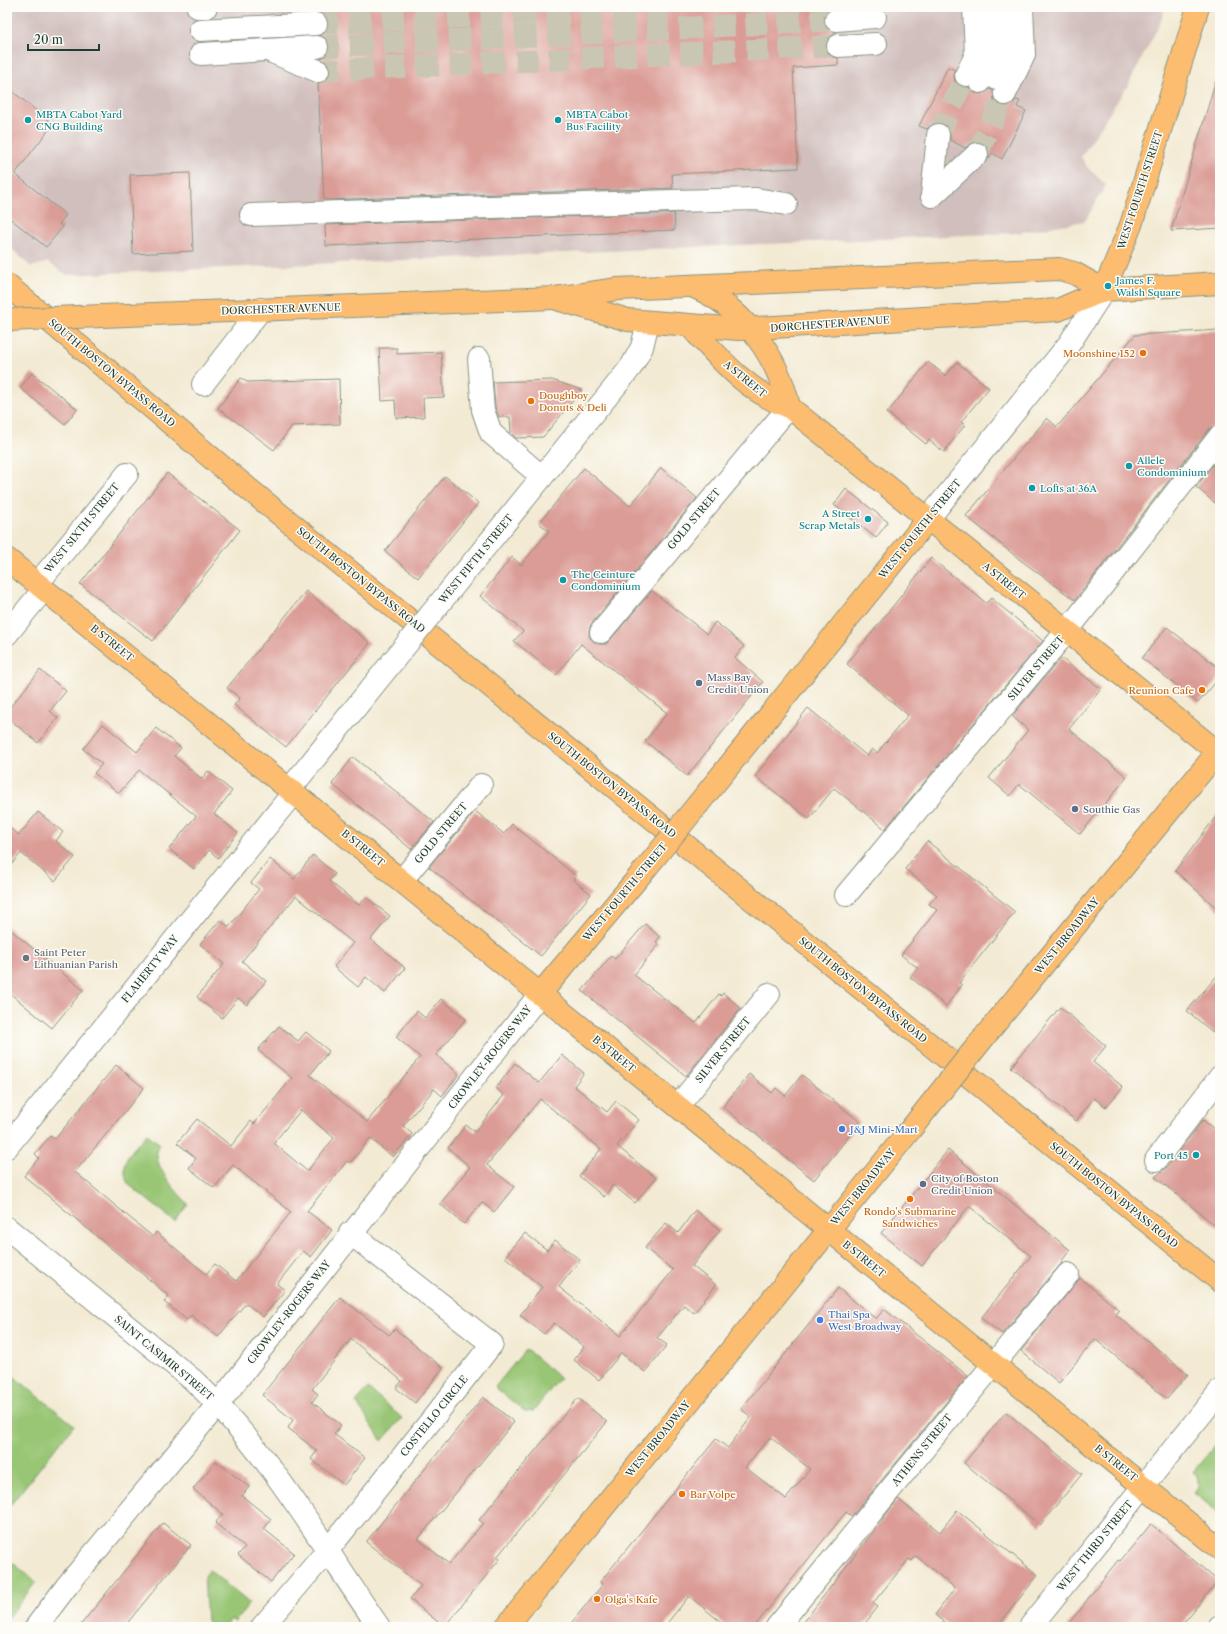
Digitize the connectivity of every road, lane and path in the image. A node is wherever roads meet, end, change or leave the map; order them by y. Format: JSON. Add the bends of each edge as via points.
{"nodes":[{"id":1,"x":198,"y":7,"type":"edge"},
{"id":2,"x":206,"y":7,"type":"edge"},
{"id":3,"x":974,"y":7,"type":"edge"},
{"id":4,"x":990,"y":7,"type":"edge"},
{"id":5,"x":1006,"y":7,"type":"edge"},
{"id":6,"x":1022,"y":7,"type":"edge"},
{"id":7,"x":1198,"y":7,"type":"edge"},
{"id":8,"x":875,"y":17,"type":"dead end"},
{"id":9,"x":836,"y":20,"type":"tunnel mouth"},
{"id":10,"x":316,"y":24,"type":"tunnel mouth"},
{"id":11,"x":200,"y":30,"type":"dead end"},
{"id":12,"x":876,"y":44,"type":"dead end"},
{"id":13,"x":317,"y":46,"type":"tunnel mouth"},
{"id":14,"x":838,"y":46,"type":"tunnel mouth"},
{"id":15,"x":268,"y":50,"type":"junction"},
{"id":16,"x":201,"y":54,"type":"dead end"},
{"id":17,"x":318,"y":71,"type":"tunnel mouth"},
{"id":18,"x":986,"y":85,"type":"junction"},
{"id":19,"x":932,"y":196,"type":"joint"},
{"id":20,"x":786,"y":204,"type":"dead end"},
{"id":21,"x":251,"y":215,"type":"dead end"},
{"id":22,"x":1220,"y":283,"type":"edge"},
{"id":23,"x":7,"y":285,"type":"edge"},
{"id":24,"x":691,"y":286,"type":"junction"},
{"id":25,"x":1104,"y":290,"type":"junction"},
{"id":26,"x":555,"y":298,"type":"junction"},
{"id":27,"x":261,"y":309,"type":"junction"},
{"id":28,"x":7,"y":320,"type":"edge"},
{"id":29,"x":648,"y":322,"type":"junction"},
{"id":30,"x":690,"y":326,"type":"junction"},
{"id":31,"x":750,"y":328,"type":"junction"},
{"id":32,"x":479,"y":359,"type":"dead end"},
{"id":33,"x":203,"y":384,"type":"dead end"},
{"id":34,"x":789,"y":407,"type":"junction"},
{"id":35,"x":1220,"y":436,"type":"edge"},
{"id":36,"x":127,"y":474,"type":"dead end"},
{"id":37,"x":542,"y":477,"type":"junction"},
{"id":38,"x":928,"y":519,"type":"junction"},
{"id":39,"x":7,"y":559,"type":"edge"},
{"id":40,"x":41,"y":586,"type":"junction"},
{"id":41,"x":1067,"y":631,"type":"junction"},
{"id":42,"x":601,"y":632,"type":"dead end"},
{"id":43,"x":7,"y":634,"type":"edge"},
{"id":44,"x":1219,"y":752,"type":"edge"},
{"id":45,"x":481,"y":785,"type":"dead end"},
{"id":46,"x":292,"y":790,"type":"junction"},
{"id":47,"x":402,"y":880,"type":"junction"},
{"id":48,"x":846,"y":895,"type":"dead end"},
{"id":49,"x":540,"y":994,"type":"junction"},
{"id":50,"x":769,"y":994,"type":"dead end"},
{"id":51,"x":1220,"y":1077,"type":"edge"},
{"id":52,"x":678,"y":1106,"type":"junction"},
{"id":53,"x":7,"y":1147,"type":"edge"},
{"id":54,"x":1156,"y":1160,"type":"dead end"},
{"id":55,"x":7,"y":1228,"type":"edge"},
{"id":56,"x":828,"y":1229,"type":"junction"},
{"id":57,"x":350,"y":1233,"type":"junction"},
{"id":58,"x":1068,"y":1274,"type":"dead end"},
{"id":59,"x":1220,"y":1281,"type":"edge"},
{"id":60,"x":993,"y":1365,"type":"junction"},
{"id":61,"x":1220,"y":1391,"type":"edge"},
{"id":62,"x":218,"y":1404,"type":"junction"},
{"id":63,"x":1143,"y":1486,"type":"junction"},
{"id":64,"x":1220,"y":1549,"type":"edge"},
{"id":65,"x":328,"y":1550,"type":"junction"},
{"id":66,"x":36,"y":1627,"type":"edge"},
{"id":67,"x":262,"y":1627,"type":"edge"},
{"id":68,"x":379,"y":1627,"type":"edge"},
{"id":69,"x":506,"y":1627,"type":"edge"},
{"id":70,"x":777,"y":1627,"type":"edge"},
{"id":71,"x":1030,"y":1627,"type":"edge"}],
"edges":[{"from":1,"to":2,"type":"street"},
{"from":3,"to":18,"type":"street","via":[[976,55]]},
{"from":4,"to":18,"type":"street","via":[[992,54]]},
{"from":5,"to":18,"type":"street","via":[[1008,54]]},
{"from":6,"to":18,"type":"street","via":[[1024,55]]},
{"from":7,"to":25,"type":"main road","name":"WEST FOURTH STREET","via":[[1131,225]]},
{"from":8,"to":9,"type":"street"},
{"from":10,"to":11,"type":"street"},
{"from":12,"to":14,"type":"street"},
{"from":13,"to":15,"type":"street"},
{"from":15,"to":16,"type":"street"},
{"from":15,"to":17,"type":"street"},
{"from":19,"to":19,"type":"street","via":[[958,144]]},
{"from":20,"to":21,"type":"street","via":[[756,199]]},
{"from":22,"to":25,"type":"main road","name":"DORCHESTER AVENUE"},
{"from":23,"to":59,"type":"main road","name":"SOUTH BOSTON BYPASS ROAD","via":[[234,477]]},
{"from":24,"to":25,"type":"main road","name":"DORCHESTER AVENUE","via":[[1059,270],[1074,273]]},
{"from":24,"to":26,"type":"main road","name":"DORCHESTER AVENUE","via":[[618,289]]},
{"from":24,"to":31,"type":"main road","via":[[721,302]]},
{"from":25,"to":31,"type":"main road","name":"DORCHESTER AVENUE","via":[[1058,310]]},
{"from":25,"to":38,"type":"street","name":"WEST FOURTH STREET","via":[[1069,344]]},
{"from":26,"to":27,"type":"main road","name":"DORCHESTER AVENUE"},
{"from":26,"to":29,"type":"main road","name":"DORCHESTER AVENUE","via":[[620,319]]},
{"from":27,"to":28,"type":"main road","name":"DORCHESTER AVENUE","bridge":true},
{"from":27,"to":33,"type":"street"},
{"from":29,"to":30,"type":"main road","name":"DORCHESTER AVENUE"},
{"from":29,"to":37,"type":"street","name":"WEST FIFTH STREET","via":[[645,340],[636,361]]},
{"from":30,"to":31,"type":"main road","name":"DORCHESTER AVENUE"},
{"from":30,"to":34,"type":"main road","name":"A STREET","via":[[729,369],[764,396]]},
{"from":31,"to":34,"type":"main road","via":[[775,365]]},
{"from":32,"to":37,"type":"street","via":[[482,410],[491,433]]},
{"from":34,"to":38,"type":"main road","name":"A STREET"},
{"from":34,"to":42,"type":"street","name":"GOLD STREET"},
{"from":35,"to":41,"type":"street","name":"SILVER STREET"},
{"from":36,"to":40,"type":"street","name":"WEST SIXTH STREET"},
{"from":37,"to":46,"type":"street","name":"WEST FIFTH STREET","bridge":true},
{"from":38,"to":41,"type":"main road","name":"A STREET"},
{"from":38,"to":49,"type":"main road","name":"WEST FOURTH STREET","bridge":true,"via":[[642,873]]},
{"from":39,"to":40,"type":"main road","name":"B STREET"},
{"from":40,"to":43,"type":"street","name":"WEST SIXTH STREET"},
{"from":40,"to":46,"type":"main road","name":"B STREET"},
{"from":41,"to":44,"type":"main road","name":"A STREET"},
{"from":41,"to":48,"type":"street","name":"SILVER STREET"},
{"from":44,"to":56,"type":"main road","name":"WEST BROADWAY","bridge":true},
{"from":45,"to":47,"type":"street","name":"GOLD STREET"},
{"from":46,"to":47,"type":"main road","name":"B STREET"},
{"from":46,"to":53,"type":"street","name":"FLAHERTY WAY"},
{"from":47,"to":49,"type":"main road","name":"B STREET"},
{"from":49,"to":52,"type":"main road","name":"B STREET"},
{"from":49,"to":57,"type":"street","name":"CROWLEY-ROGERS WAY"},
{"from":50,"to":52,"type":"street","name":"SILVER STREET"},
{"from":51,"to":54,"type":"street"},
{"from":52,"to":56,"type":"main road","name":"B STREET"},
{"from":55,"to":62,"type":"street","name":"SAINT CASIMIR STREET","via":[[193,1380]]},
{"from":56,"to":60,"type":"main road","name":"B STREET"},
{"from":56,"to":69,"type":"main road","name":"WEST BROADWAY"},
{"from":57,"to":62,"type":"street","name":"CROWLEY-ROGERS WAY"},
{"from":57,"to":65,"type":"street","name":"COSTELLO CIRCLE","via":[[492,1344]]},
{"from":58,"to":60,"type":"street","name":"ATHENS STREET"},
{"from":60,"to":63,"type":"main road","name":"B STREET"},
{"from":60,"to":70,"type":"street","name":"ATHENS STREET"},
{"from":61,"to":63,"type":"street","name":"WEST THIRD STREET"},
{"from":62,"to":65,"type":"street","name":"SAINT CASIMIR STREET","via":[[281,1481]]},
{"from":62,"to":66,"type":"street","name":"CROWLEY-ROGERS WAY","via":[[66,1587]]},
{"from":63,"to":64,"type":"main road","name":"B STREET"},
{"from":63,"to":71,"type":"street","name":"WEST THIRD STREET"},
{"from":65,"to":67,"type":"street","name":"COSTELLO CIRCLE"},
{"from":65,"to":68,"type":"street","name":"SAINT CASIMIR STREET"}]}
